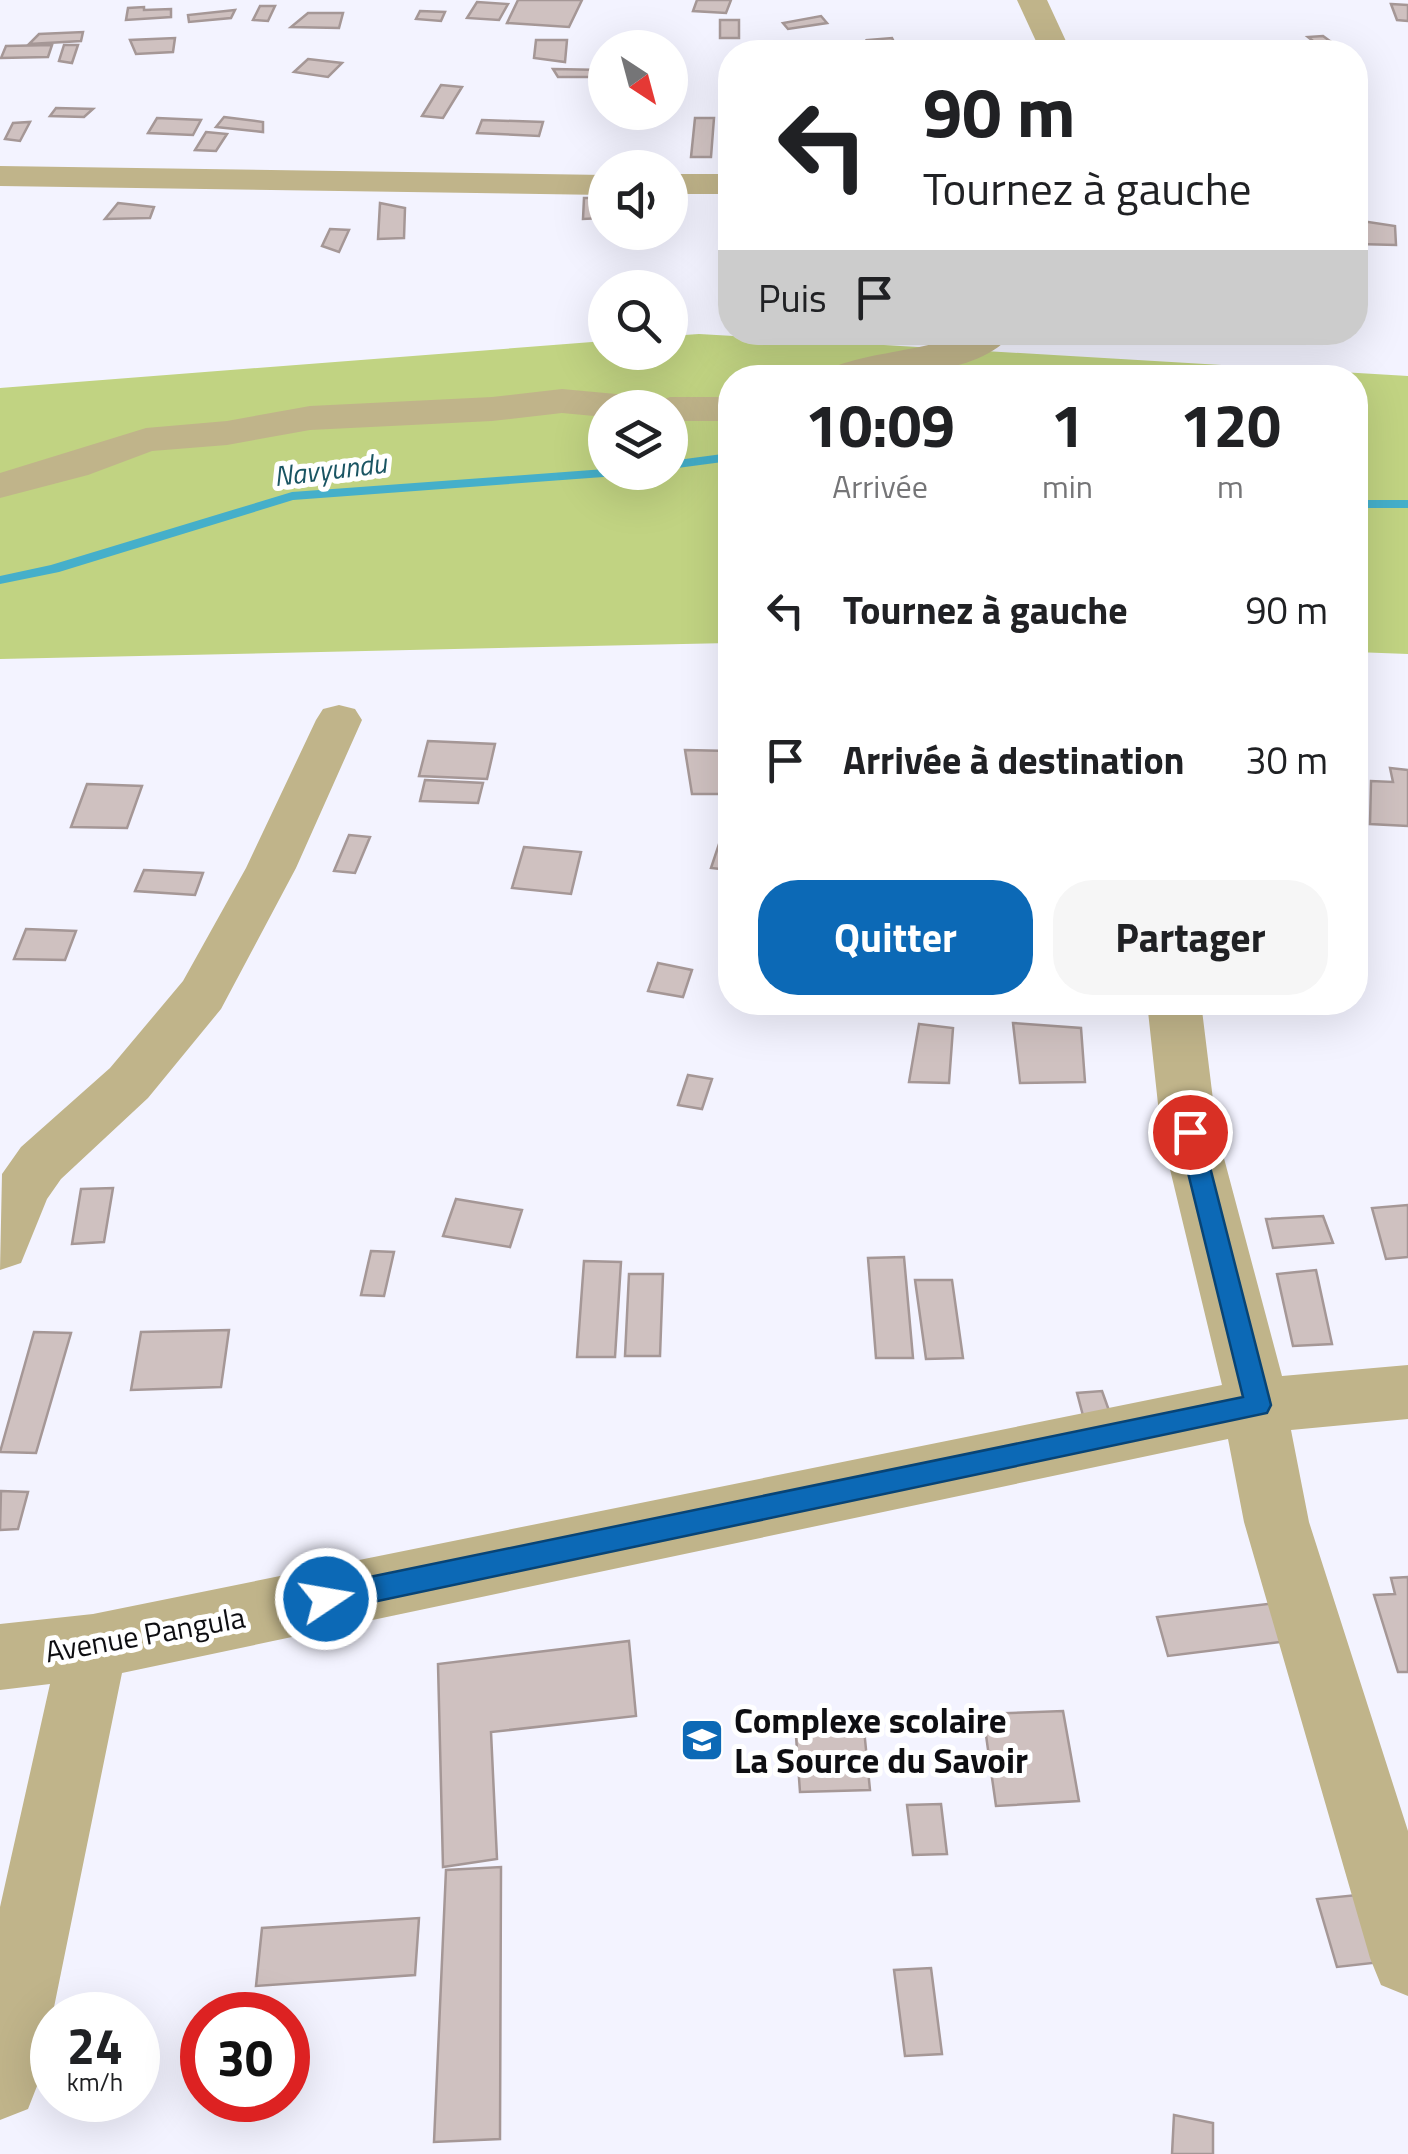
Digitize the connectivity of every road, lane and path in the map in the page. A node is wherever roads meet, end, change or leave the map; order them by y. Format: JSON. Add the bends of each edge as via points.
{"nodes":[{"id":1,"x":1032,"y":0,"type":"edge"},
{"id":2,"x":1050,"y":40,"type":"edge"},
{"id":3,"x":0,"y":176,"type":"edge"},
{"id":4,"x":688,"y":184,"type":"edge"},
{"id":5,"x":718,"y":184,"type":"edge"},
{"id":6,"x":588,"y":185,"type":"edge"},
{"id":7,"x":976,"y":345,"type":"edge"},
{"id":8,"x":888,"y":365,"type":"edge"},
{"id":9,"x":588,"y":403,"type":"edge"},
{"id":10,"x":688,"y":409,"type":"edge"},
{"id":11,"x":718,"y":409,"type":"edge"},
{"id":12,"x":0,"y":486,"type":"edge"},
{"id":13,"x":339,"y":720,"type":"dead end"},
{"id":14,"x":1176,"y":1015,"type":"edge"},
{"id":15,"x":0,"y":1246,"type":"edge"},
{"id":16,"x":1408,"y":1392,"type":"edge"},
{"id":17,"x":1258,"y":1405,"type":"junction"},
{"id":18,"x":93,"y":1648,"type":"junction"},
{"id":19,"x":0,"y":1658,"type":"edge"},
{"id":20,"x":1408,"y":1958,"type":"edge"},
{"id":21,"x":0,"y":2082,"type":"edge"}],
"edges":[{"from":1,"to":2,"type":"street"},
{"from":3,"to":6,"type":"street"},
{"from":4,"to":5,"type":"street"},
{"from":7,"to":8,"type":"street","via":[[941,359]]},
{"from":9,"to":12,"type":"street","via":[[310,418],[146,440]]},
{"from":10,"to":11,"type":"street"},
{"from":13,"to":15,"type":"street","via":[[202,995],[129,1083],[42,1163],[22,1190]]},
{"from":14,"to":17,"type":"street","via":[[1190,1132]]},
{"from":16,"to":17,"type":"street","name":"Avenue Pangula"},
{"from":17,"to":18,"type":"street","name":"Avenue Pangula"},
{"from":17,"to":20,"type":"street","via":[[1276,1524]]},
{"from":18,"to":19,"type":"street","name":"Avenue Pangula"},
{"from":18,"to":21,"type":"street"}]}
